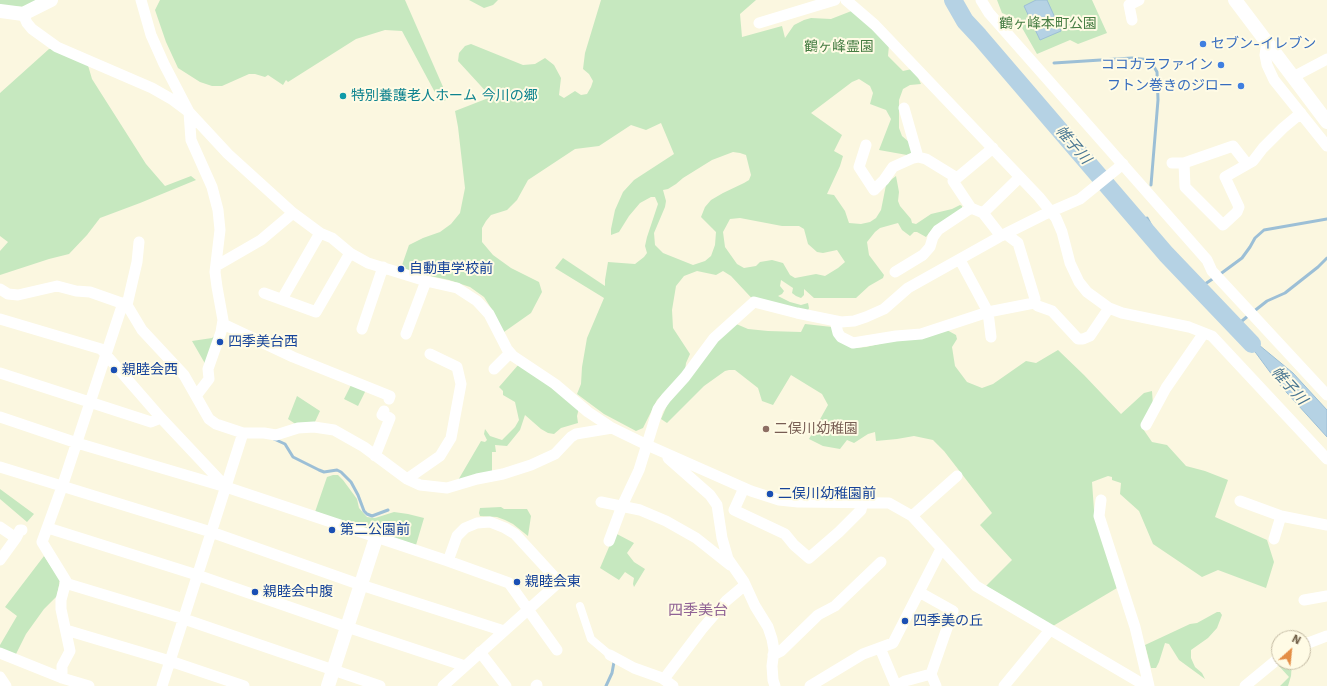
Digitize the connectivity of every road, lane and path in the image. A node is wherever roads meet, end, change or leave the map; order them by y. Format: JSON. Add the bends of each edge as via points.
{"nodes":[{"id":1,"x":51,"y":0,"type":"edge"},
{"id":2,"x":141,"y":0,"type":"edge"},
{"id":3,"x":836,"y":0,"type":"edge"},
{"id":4,"x":846,"y":0,"type":"edge"},
{"id":5,"x":981,"y":0,"type":"edge"},
{"id":6,"x":1138,"y":0,"type":"edge"},
{"id":7,"x":1235,"y":0,"type":"edge"},
{"id":8,"x":0,"y":11,"type":"edge"},
{"id":9,"x":23,"y":14,"type":"junction"},
{"id":10,"x":1132,"y":20,"type":"dead end"},
{"id":11,"x":759,"y":23,"type":"dead end"},
{"id":12,"x":1267,"y":41,"type":"junction"},
{"id":13,"x":1327,"y":59,"type":"edge"},
{"id":14,"x":1293,"y":77,"type":"junction"},
{"id":15,"x":904,"y":108,"type":"dead end"},
{"id":16,"x":189,"y":112,"type":"junction"},
{"id":17,"x":1301,"y":113,"type":"junction"},
{"id":18,"x":1327,"y":122,"type":"edge"},
{"id":19,"x":866,"y":145,"type":"dead end"},
{"id":20,"x":1327,"y":146,"type":"edge"},
{"id":21,"x":993,"y":148,"type":"junction"},
{"id":22,"x":918,"y":157,"type":"junction"},
{"id":23,"x":1172,"y":163,"type":"dead end"},
{"id":24,"x":1184,"y":163,"type":"junction"},
{"id":25,"x":1247,"y":164,"type":"junction"},
{"id":26,"x":1120,"y":166,"type":"junction"},
{"id":27,"x":1020,"y":177,"type":"junction"},
{"id":28,"x":957,"y":178,"type":"junction"},
{"id":29,"x":971,"y":208,"type":"junction"},
{"id":30,"x":1050,"y":212,"type":"junction"},
{"id":31,"x":293,"y":213,"type":"junction"},
{"id":32,"x":983,"y":213,"type":"junction"},
{"id":33,"x":320,"y":233,"type":"junction"},
{"id":34,"x":1004,"y":235,"type":"junction"},
{"id":35,"x":139,"y":242,"type":"dead end"},
{"id":36,"x":350,"y":253,"type":"junction"},
{"id":37,"x":960,"y":260,"type":"junction"},
{"id":38,"x":216,"y":266,"type":"junction"},
{"id":39,"x":383,"y":267,"type":"junction"},
{"id":40,"x":895,"y":272,"type":"dead end"},
{"id":41,"x":426,"y":281,"type":"junction"},
{"id":42,"x":0,"y":289,"type":"edge"},
{"id":43,"x":264,"y":293,"type":"dead end"},
{"id":44,"x":282,"y":299,"type":"junction"},
{"id":45,"x":1034,"y":303,"type":"junction"},
{"id":46,"x":125,"y":304,"type":"junction"},
{"id":47,"x":1109,"y":308,"type":"junction"},
{"id":48,"x":988,"y":312,"type":"junction"},
{"id":49,"x":0,"y":319,"type":"edge"},
{"id":50,"x":835,"y":321,"type":"junction"},
{"id":51,"x":223,"y":324,"type":"junction"},
{"id":52,"x":362,"y":329,"type":"dead end"},
{"id":53,"x":1204,"y":332,"type":"junction"},
{"id":54,"x":406,"y":334,"type":"dead end"},
{"id":55,"x":991,"y":337,"type":"dead end"},
{"id":56,"x":510,"y":353,"type":"junction"},
{"id":57,"x":106,"y":354,"type":"junction"},
{"id":58,"x":430,"y":354,"type":"dead end"},
{"id":59,"x":494,"y":369,"type":"dead end"},
{"id":60,"x":0,"y":373,"type":"edge"},
{"id":61,"x":1327,"y":395,"type":"edge"},
{"id":62,"x":196,"y":396,"type":"junction"},
{"id":63,"x":389,"y":399,"type":"dead end"},
{"id":64,"x":90,"y":402,"type":"junction"},
{"id":65,"x":384,"y":411,"type":"dead end"},
{"id":66,"x":0,"y":417,"type":"edge"},
{"id":67,"x":162,"y":418,"type":"junction"},
{"id":68,"x":1146,"y":425,"type":"dead end"},
{"id":69,"x":612,"y":428,"type":"junction"},
{"id":70,"x":244,"y":433,"type":"junction"},
{"id":71,"x":77,"y":443,"type":"junction"},
{"id":72,"x":647,"y":445,"type":"junction"},
{"id":73,"x":658,"y":450,"type":"junction"},
{"id":74,"x":375,"y":456,"type":"junction"},
{"id":75,"x":1327,"y":459,"type":"edge"},
{"id":76,"x":0,"y":467,"type":"edge"},
{"id":77,"x":957,"y":476,"type":"dead end"},
{"id":78,"x":407,"y":479,"type":"junction"},
{"id":79,"x":62,"y":487,"type":"junction"},
{"id":80,"x":226,"y":487,"type":"junction"},
{"id":81,"x":744,"y":488,"type":"junction"},
{"id":82,"x":1101,"y":500,"type":"dead end"},
{"id":83,"x":1240,"y":501,"type":"dead end"},
{"id":84,"x":601,"y":502,"type":"dead end"},
{"id":85,"x":863,"y":502,"type":"junction"},
{"id":86,"x":622,"y":506,"type":"junction"},
{"id":87,"x":912,"y":516,"type":"junction"},
{"id":88,"x":1281,"y":516,"type":"junction"},
{"id":89,"x":1327,"y":525,"type":"edge"},
{"id":90,"x":0,"y":527,"type":"edge"},
{"id":91,"x":211,"y":532,"type":"junction"},
{"id":92,"x":44,"y":534,"type":"junction"},
{"id":93,"x":376,"y":538,"type":"junction"},
{"id":94,"x":1274,"y":539,"type":"dead end"},
{"id":95,"x":609,"y":541,"type":"dead end"},
{"id":96,"x":941,"y":549,"type":"junction"},
{"id":97,"x":0,"y":560,"type":"edge"},
{"id":98,"x":448,"y":561,"type":"junction"},
{"id":99,"x":881,"y":562,"type":"dead end"},
{"id":100,"x":732,"y":566,"type":"junction"},
{"id":101,"x":197,"y":574,"type":"junction"},
{"id":102,"x":65,"y":583,"type":"junction"},
{"id":103,"x":361,"y":585,"type":"junction"},
{"id":104,"x":745,"y":585,"type":"junction"},
{"id":105,"x":919,"y":592,"type":"junction"},
{"id":106,"x":1327,"y":596,"type":"edge"},
{"id":107,"x":1304,"y":600,"type":"dead end"},
{"id":108,"x":580,"y":606,"type":"dead end"},
{"id":109,"x":529,"y":610,"type":"junction"},
{"id":110,"x":184,"y":619,"type":"junction"},
{"id":111,"x":347,"y":627,"type":"junction"},
{"id":112,"x":66,"y":630,"type":"junction"},
{"id":113,"x":1050,"y":630,"type":"junction"},
{"id":114,"x":504,"y":631,"type":"junction"},
{"id":115,"x":1327,"y":636,"type":"edge"},
{"id":116,"x":1311,"y":641,"type":"edge"},
{"id":117,"x":880,"y":648,"type":"junction"},
{"id":118,"x":557,"y":650,"type":"dead end"},
{"id":119,"x":480,"y":652,"type":"junction"},
{"id":120,"x":0,"y":653,"type":"edge"},
{"id":121,"x":610,"y":654,"type":"joint"},
{"id":122,"x":773,"y":655,"type":"junction"},
{"id":123,"x":170,"y":661,"type":"junction"},
{"id":124,"x":1271,"y":664,"type":"edge"},
{"id":125,"x":465,"y":666,"type":"junction"},
{"id":126,"x":333,"y":670,"type":"junction"},
{"id":127,"x":931,"y":674,"type":"junction"},
{"id":128,"x":0,"y":677,"type":"edge"},
{"id":129,"x":62,"y":678,"type":"junction"},
{"id":130,"x":668,"y":683,"type":"edge"},
{"id":131,"x":6,"y":686,"type":"edge"},
{"id":132,"x":89,"y":686,"type":"edge"},
{"id":133,"x":162,"y":686,"type":"edge"},
{"id":134,"x":244,"y":686,"type":"edge"},
{"id":135,"x":328,"y":686,"type":"edge"},
{"id":136,"x":380,"y":686,"type":"edge"},
{"id":137,"x":443,"y":686,"type":"edge"},
{"id":138,"x":506,"y":686,"type":"edge"},
{"id":139,"x":775,"y":686,"type":"edge"},
{"id":140,"x":810,"y":686,"type":"edge"},
{"id":141,"x":936,"y":686,"type":"edge"},
{"id":142,"x":1004,"y":686,"type":"edge"},
{"id":143,"x":1146,"y":686,"type":"edge"},
{"id":144,"x":1149,"y":686,"type":"edge"},
{"id":145,"x":1244,"y":686,"type":"edge"}],
"edges":[{"from":1,"to":9,"type":"street"},
{"from":2,"to":16,"type":"street","via":[[164,64]]},
{"from":3,"to":11,"type":"street"},
{"from":4,"to":21,"type":"street","via":[[875,25]]},
{"from":5,"to":26,"type":"street","via":[[989,13]]},
{"from":6,"to":10,"type":"street","via":[[1129,5]]},
{"from":7,"to":12,"type":"street"},
{"from":8,"to":9,"type":"street"},
{"from":9,"to":16,"type":"street","via":[[32,29],[57,47],[152,88]]},
{"from":12,"to":14,"type":"street"},
{"from":12,"to":17,"type":"street","via":[[1265,55],[1274,80]]},
{"from":13,"to":14,"type":"street"},
{"from":14,"to":18,"type":"street"},
{"from":15,"to":22,"type":"street"},
{"from":16,"to":31,"type":"street","via":[[228,154]]},
{"from":16,"to":38,"type":"street","via":[[191,140],[212,187],[218,210],[220,230]]},
{"from":17,"to":20,"type":"street"},
{"from":17,"to":25,"type":"street"},
{"from":19,"to":22,"type":"street","via":[[859,167],[874,190],[893,167]]},
{"from":21,"to":27,"type":"street"},
{"from":21,"to":28,"type":"street"},
{"from":22,"to":28,"type":"street","via":[[926,159]]},
{"from":23,"to":24,"type":"street"},
{"from":24,"to":25,"type":"street","via":[[1233,146]]},
{"from":24,"to":25,"type":"street","via":[[1185,187],[1223,225],[1239,208],[1225,177]]},
{"from":26,"to":30,"type":"street","via":[[1080,199]]},
{"from":26,"to":61,"type":"street","via":[[1207,260],[1212,271]]},
{"from":27,"to":30,"type":"street"},
{"from":27,"to":32,"type":"street"},
{"from":28,"to":29,"type":"street","via":[[953,181]]},
{"from":29,"to":32,"type":"street"},
{"from":29,"to":40,"type":"street","via":[[938,230],[923,255]]},
{"from":30,"to":34,"type":"street"},
{"from":30,"to":47,"type":"street","via":[[1056,218],[1062,232],[1070,263],[1079,282],[1087,292]]},
{"from":31,"to":33,"type":"street"},
{"from":31,"to":38,"type":"street","via":[[261,240]]},
{"from":32,"to":34,"type":"street"},
{"from":33,"to":36,"type":"street","via":[[332,238]]},
{"from":33,"to":44,"type":"street"},
{"from":34,"to":37,"type":"street"},
{"from":34,"to":45,"type":"street","via":[[1018,244],[1035,299]]},
{"from":35,"to":46,"type":"street","via":[[137,262]]},
{"from":36,"to":39,"type":"street","via":[[368,263]]},
{"from":36,"to":44,"type":"street","via":[[316,312]]},
{"from":37,"to":48,"type":"street"},
{"from":37,"to":50,"type":"street","via":[[908,288],[884,310],[854,321]]},
{"from":38,"to":51,"type":"street"},
{"from":39,"to":41,"type":"street"},
{"from":39,"to":52,"type":"street"},
{"from":41,"to":54,"type":"street"},
{"from":41,"to":56,"type":"street","via":[[457,288],[477,300],[489,314]]},
{"from":42,"to":46,"type":"street","via":[[8,294],[18,295],[56,286],[90,292]]},
{"from":43,"to":44,"type":"street"},
{"from":45,"to":47,"type":"street","via":[[1052,310],[1078,339],[1090,336]]},
{"from":45,"to":48,"type":"street"},
{"from":46,"to":57,"type":"street"},
{"from":46,"to":62,"type":"street","via":[[142,330],[184,375]]},
{"from":47,"to":53,"type":"street"},
{"from":48,"to":50,"type":"street","via":[[921,334],[852,343],[841,337]]},
{"from":48,"to":55,"type":"street"},
{"from":49,"to":57,"type":"street","via":[[101,349]]},
{"from":50,"to":72,"type":"street","via":[[754,302],[714,338],[666,398],[658,409]]},
{"from":51,"to":62,"type":"street","via":[[208,369],[209,379]]},
{"from":51,"to":63,"type":"street","via":[[293,357],[390,396]]},
{"from":53,"to":68,"type":"street","via":[[1166,388]]},
{"from":53,"to":75,"type":"street","via":[[1224,348]]},
{"from":56,"to":59,"type":"street"},
{"from":56,"to":69,"type":"street"},
{"from":57,"to":64,"type":"street"},
{"from":57,"to":67,"type":"street"},
{"from":58,"to":78,"type":"street","via":[[457,367],[461,384],[451,438],[440,456]]},
{"from":60,"to":64,"type":"street"},
{"from":62,"to":70,"type":"street","via":[[209,418],[216,424]]},
{"from":64,"to":67,"type":"street","via":[[151,422]]},
{"from":64,"to":71,"type":"street"},
{"from":65,"to":74,"type":"street","via":[[382,415],[390,418]]},
{"from":66,"to":71,"type":"street"},
{"from":67,"to":80,"type":"street"},
{"from":69,"to":72,"type":"street"},
{"from":69,"to":78,"type":"street","via":[[576,434],[555,454],[504,474],[447,488],[420,485]]},
{"from":70,"to":74,"type":"street","via":[[276,435],[298,428],[314,427],[334,430]]},
{"from":70,"to":80,"type":"street"},
{"from":71,"to":79,"type":"street"},
{"from":71,"to":80,"type":"street"},
{"from":72,"to":73,"type":"street"},
{"from":72,"to":86,"type":"street","via":[[639,470]]},
{"from":73,"to":81,"type":"street"},
{"from":73,"to":100,"type":"street","via":[[710,495],[717,505],[722,538]]},
{"from":74,"to":78,"type":"street"},
{"from":76,"to":79,"type":"street"},
{"from":77,"to":87,"type":"street"},
{"from":79,"to":91,"type":"street"},
{"from":79,"to":92,"type":"street"},
{"from":80,"to":91,"type":"street"},
{"from":80,"to":93,"type":"street"},
{"from":81,"to":85,"type":"street","via":[[779,500]]},
{"from":81,"to":85,"type":"street","via":[[734,510],[785,534],[809,558],[861,510]]},
{"from":82,"to":144,"type":"street","via":[[1098,516],[1135,627]]},
{"from":83,"to":88,"type":"street"},
{"from":84,"to":86,"type":"street"},
{"from":85,"to":87,"type":"street","via":[[889,503]]},
{"from":86,"to":95,"type":"street"},
{"from":86,"to":100,"type":"street","via":[[640,510],[666,521],[696,538]]},
{"from":87,"to":96,"type":"street"},
{"from":88,"to":89,"type":"street"},
{"from":88,"to":94,"type":"street"},
{"from":90,"to":97,"type":"street","via":[[19,534]]},
{"from":91,"to":101,"type":"street"},
{"from":91,"to":103,"type":"street"},
{"from":92,"to":101,"type":"street"},
{"from":92,"to":102,"type":"street","via":[[42,542]]},
{"from":93,"to":98,"type":"street"},
{"from":93,"to":103,"type":"street"},
{"from":96,"to":105,"type":"street"},
{"from":96,"to":113,"type":"street","via":[[976,586]]},
{"from":98,"to":109,"type":"street","via":[[510,583]]},
{"from":98,"to":109,"type":"street","via":[[458,536],[465,528],[477,523],[490,522],[515,534],[559,582]]},
{"from":99,"to":122,"type":"street","via":[[835,606],[818,615],[781,651]]},
{"from":100,"to":104,"type":"street"},
{"from":101,"to":110,"type":"street"},
{"from":101,"to":111,"type":"street"},
{"from":102,"to":110,"type":"street"},
{"from":102,"to":112,"type":"street","via":[[61,609]]},
{"from":103,"to":111,"type":"street"},
{"from":103,"to":114,"type":"street"},
{"from":104,"to":122,"type":"street","via":[[768,627]]},
{"from":104,"to":130,"type":"street","via":[[726,601],[702,629]]},
{"from":105,"to":117,"type":"street","via":[[893,642]]},
{"from":105,"to":127,"type":"street","via":[[953,611]]},
{"from":106,"to":107,"type":"street"},
{"from":108,"to":121,"type":"street","via":[[591,639]]},
{"from":109,"to":114,"type":"street"},
{"from":109,"to":118,"type":"street"},
{"from":110,"to":123,"type":"street"},
{"from":110,"to":126,"type":"street"},
{"from":111,"to":125,"type":"street"},
{"from":111,"to":126,"type":"street"},
{"from":112,"to":123,"type":"street"},
{"from":112,"to":129,"type":"street","via":[[70,650],[62,666]]},
{"from":113,"to":142,"type":"street"},
{"from":113,"to":143,"type":"street"},
{"from":114,"to":119,"type":"street"},
{"from":115,"to":116,"type":"street"},
{"from":117,"to":127,"type":"street","via":[[896,686]]},
{"from":117,"to":140,"type":"street","via":[[863,654]]},
{"from":119,"to":125,"type":"street"},
{"from":119,"to":138,"type":"street"},
{"from":120,"to":129,"type":"street"},
{"from":121,"to":130,"type":"street"},
{"from":122,"to":139,"type":"street"},
{"from":123,"to":133,"type":"street"},
{"from":123,"to":134,"type":"street"},
{"from":124,"to":145,"type":"street"},
{"from":125,"to":137,"type":"street"},
{"from":126,"to":135,"type":"street"},
{"from":126,"to":136,"type":"street"},
{"from":127,"to":141,"type":"street"},
{"from":128,"to":131,"type":"street"},
{"from":129,"to":132,"type":"street"}]}
